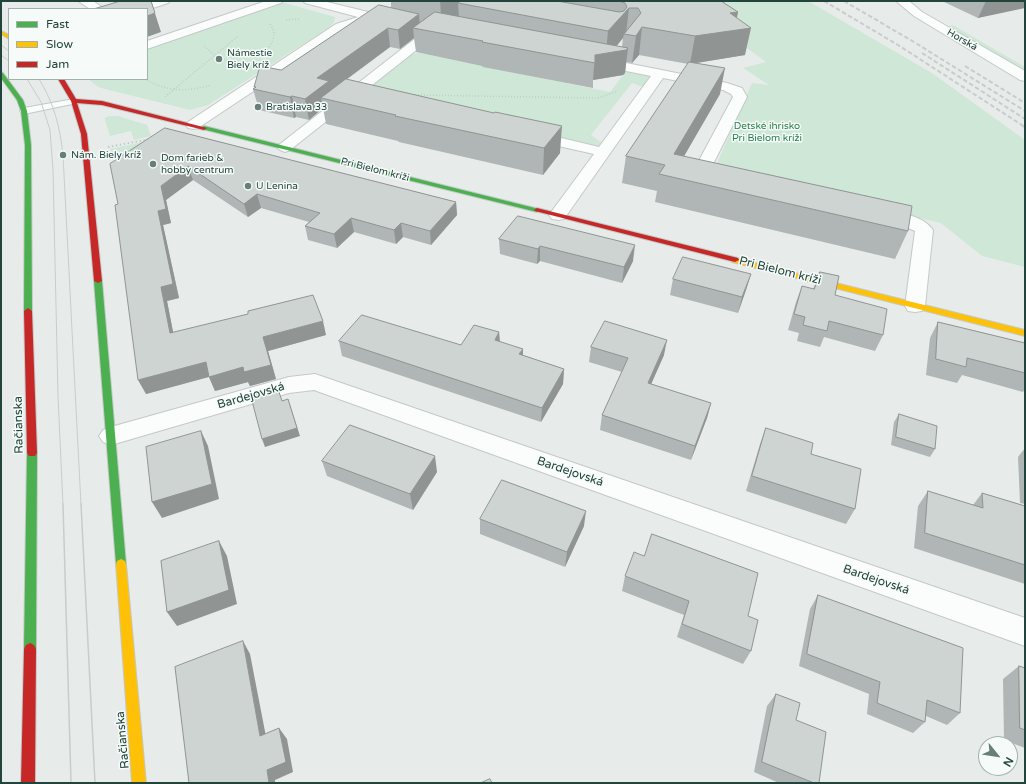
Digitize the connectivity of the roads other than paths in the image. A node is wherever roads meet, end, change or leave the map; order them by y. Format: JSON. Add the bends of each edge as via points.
{"nodes":[{"id":1,"x":84,"y":1,"type":"edge"},
{"id":2,"x":164,"y":1,"type":"edge"},
{"id":3,"x":277,"y":1,"type":"edge"},
{"id":4,"x":309,"y":1,"type":"edge"},
{"id":5,"x":902,"y":1,"type":"edge"},
{"id":6,"x":97,"y":8,"type":"edge"},
{"id":7,"x":141,"y":8,"type":"edge"},
{"id":8,"x":369,"y":17,"type":"junction"},
{"id":9,"x":404,"y":24,"type":"edge"},
{"id":10,"x":419,"y":27,"type":"edge"},
{"id":11,"x":148,"y":46,"type":"edge"},
{"id":12,"x":618,"y":54,"type":"dead end"},
{"id":13,"x":584,"y":59,"type":"edge"},
{"id":14,"x":609,"y":64,"type":"junction"},
{"id":15,"x":1,"y":74,"type":"edge"},
{"id":16,"x":660,"y":74,"type":"junction"},
{"id":17,"x":1025,"y":77,"type":"edge"},
{"id":18,"x":62,"y":80,"type":"edge"},
{"id":19,"x":351,"y":96,"type":"junction"},
{"id":20,"x":369,"y":100,"type":"edge"},
{"id":21,"x":74,"y":101,"type":"junction"},
{"id":22,"x":24,"y":111,"type":"junction"},
{"id":23,"x":193,"y":125,"type":"junction"},
{"id":24,"x":519,"y":133,"type":"edge"},
{"id":25,"x":285,"y":148,"type":"junction"},
{"id":26,"x":603,"y":152,"type":"junction"},
{"id":27,"x":734,"y":181,"type":"edge"},
{"id":28,"x":869,"y":212,"type":"edge"},
{"id":29,"x":558,"y":215,"type":"junction"},
{"id":30,"x":915,"y":306,"type":"junction"},
{"id":31,"x":1025,"y":333,"type":"edge"},
{"id":32,"x":111,"y":436,"type":"junction"},
{"id":33,"x":1025,"y":632,"type":"edge"},
{"id":34,"x":28,"y":783,"type":"edge"},
{"id":35,"x":139,"y":783,"type":"edge"}],
"edges":[{"from":1,"to":6,"type":"street"},
{"from":2,"to":7,"type":"street"},
{"from":3,"to":11,"type":"street"},
{"from":4,"to":8,"type":"street"},
{"from":5,"to":17,"type":"street","name":"Horská","via":[[918,14]]},
{"from":8,"to":9,"type":"street"},
{"from":8,"to":23,"type":"street","via":[[346,24]]},
{"from":10,"to":19,"type":"street","via":[[439,31]]},
{"from":12,"to":14,"type":"street"},
{"from":13,"to":14,"type":"street"},
{"from":14,"to":16,"type":"street"},
{"from":15,"to":22,"type":"main road","name":"Račianska","via":[[18,95]]},
{"from":16,"to":26,"type":"street"},
{"from":16,"to":27,"type":"street","via":[[738,91],[740,97],[703,168],[708,175]]},
{"from":18,"to":21,"type":"main road","name":"Račianska"},
{"from":19,"to":20,"type":"street"},
{"from":19,"to":25,"type":"street"},
{"from":21,"to":22,"type":"lane"},
{"from":21,"to":23,"type":"main road","via":[[102,103]]},
{"from":21,"to":32,"type":"main road","name":"Račianska","via":[[83,128]]},
{"from":22,"to":34,"type":"main road","name":"Račianska","via":[[28,145],[27,290],[32,449]]},
{"from":23,"to":25,"type":"main road","name":"Pri Bielom kríži"},
{"from":24,"to":26,"type":"street"},
{"from":25,"to":29,"type":"main road","name":"Pri Bielom kríži"},
{"from":26,"to":29,"type":"street"},
{"from":28,"to":30,"type":"street","via":[[915,223],[924,228]]},
{"from":29,"to":30,"type":"main road","name":"Pri Bielom kríži"},
{"from":30,"to":31,"type":"main road","name":"Pri Bielom kríži"},
{"from":32,"to":33,"type":"street","name":"Bardejovská","via":[[289,385],[316,382]]},
{"from":32,"to":35,"type":"main road","name":"Račianska"}]}
